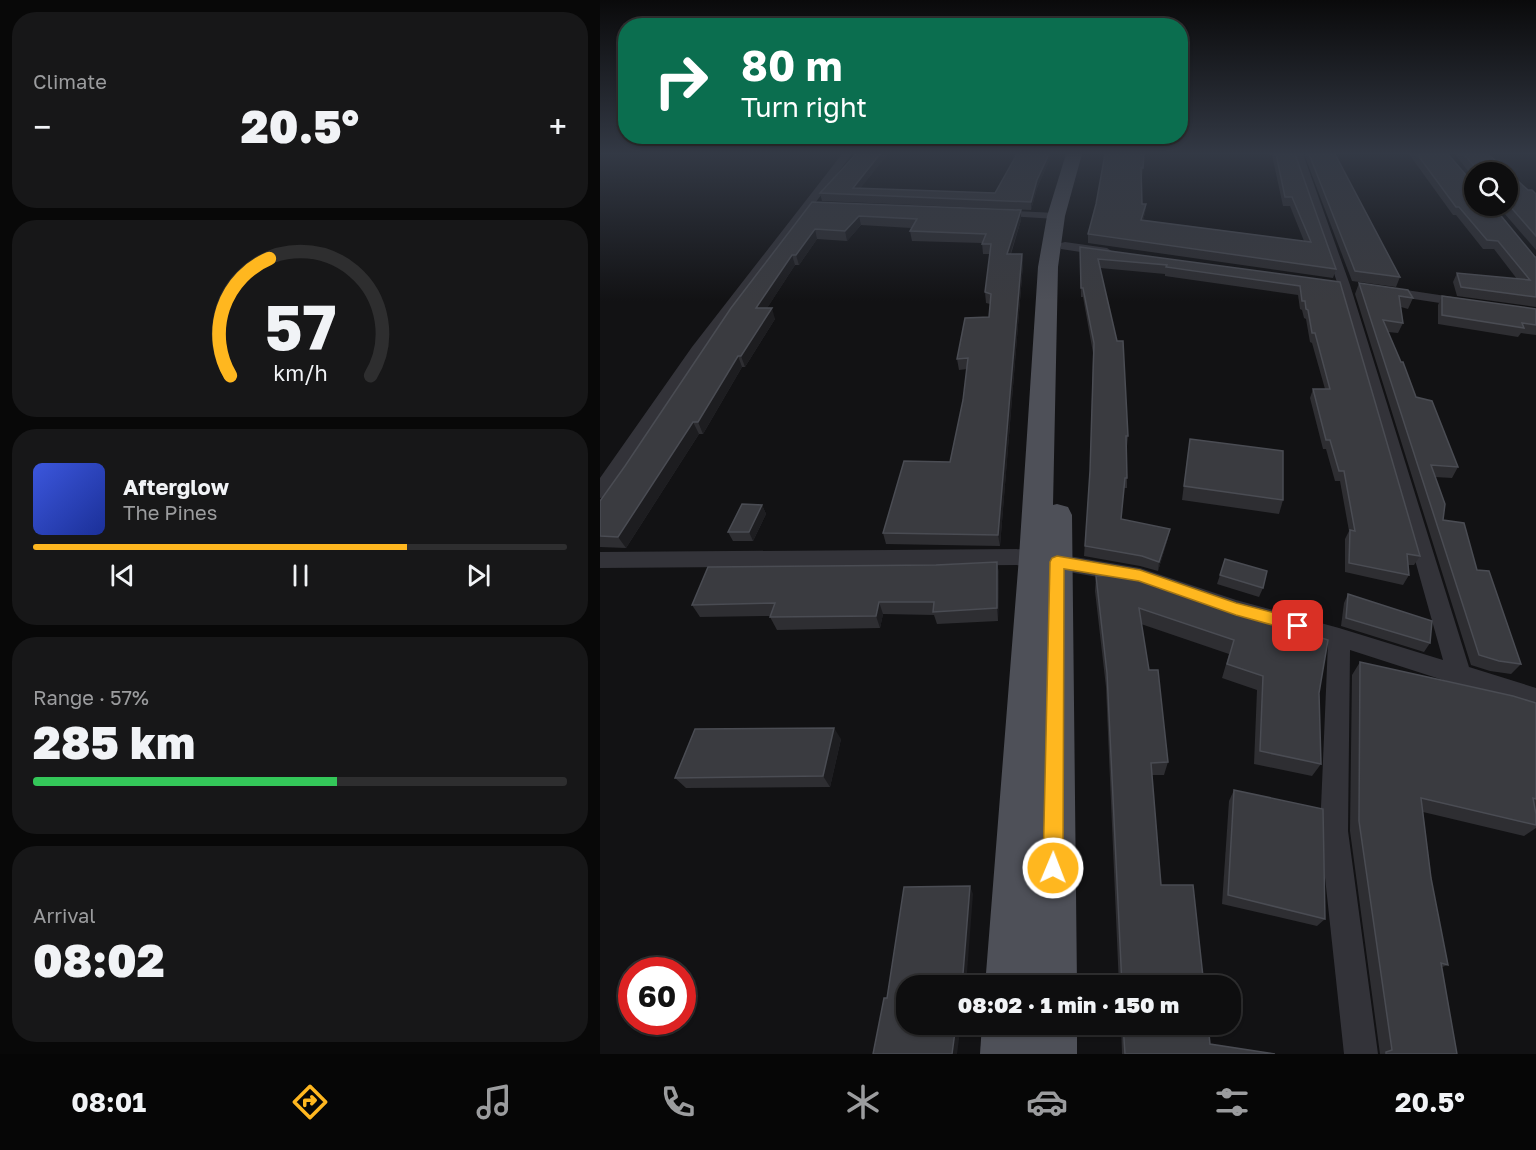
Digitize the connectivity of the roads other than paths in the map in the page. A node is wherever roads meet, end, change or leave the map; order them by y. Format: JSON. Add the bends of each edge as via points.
{"nodes":[{"id":1,"x":816,"y":203,"type":"edge"},
{"id":2,"x":1066,"y":203,"type":"edge"},
{"id":3,"x":1070,"y":203,"type":"edge"},
{"id":4,"x":1315,"y":203,"type":"edge"},
{"id":5,"x":980,"y":213,"type":"edge"},
{"id":6,"x":1061,"y":231,"type":"junction"},
{"id":7,"x":1123,"y":254,"type":"edge"},
{"id":8,"x":1377,"y":290,"type":"edge"},
{"id":9,"x":1479,"y":305,"type":"edge"},
{"id":10,"x":600,"y":492,"type":"edge"},
{"id":11,"x":1046,"y":559,"type":"junction"},
{"id":12,"x":600,"y":560,"type":"edge"},
{"id":13,"x":1339,"y":637,"type":"junction"},
{"id":14,"x":1459,"y":674,"type":"junction"},
{"id":15,"x":1536,"y":699,"type":"edge"},
{"id":16,"x":1012,"y":975,"type":"edge"},
{"id":17,"x":1051,"y":975,"type":"edge"},
{"id":18,"x":1008,"y":1035,"type":"edge"},
{"id":19,"x":1050,"y":1035,"type":"edge"},
{"id":20,"x":1007,"y":1054,"type":"edge"},
{"id":21,"x":1050,"y":1054,"type":"edge"},
{"id":22,"x":1361,"y":1054,"type":"edge"}],
"edges":[{"from":1,"to":10,"type":"street","via":[[697,350]]},
{"from":2,"to":6,"type":"main road"},
{"from":3,"to":6,"type":"main road"},
{"from":4,"to":14,"type":"street"},
{"from":5,"to":6,"type":"street"},
{"from":6,"to":7,"type":"street"},
{"from":6,"to":11,"type":"main road","via":[[1058,404]]},
{"from":8,"to":9,"type":"street"},
{"from":11,"to":12,"type":"street"},
{"from":11,"to":13,"type":"street","via":[[1140,576],[1236,609]]},
{"from":11,"to":16,"type":"main road"},
{"from":11,"to":17,"type":"main road"},
{"from":13,"to":14,"type":"street"},
{"from":13,"to":22,"type":"street","via":[[1334,831]]},
{"from":14,"to":15,"type":"street"},
{"from":18,"to":20,"type":"main road"},
{"from":19,"to":21,"type":"main road"}]}
